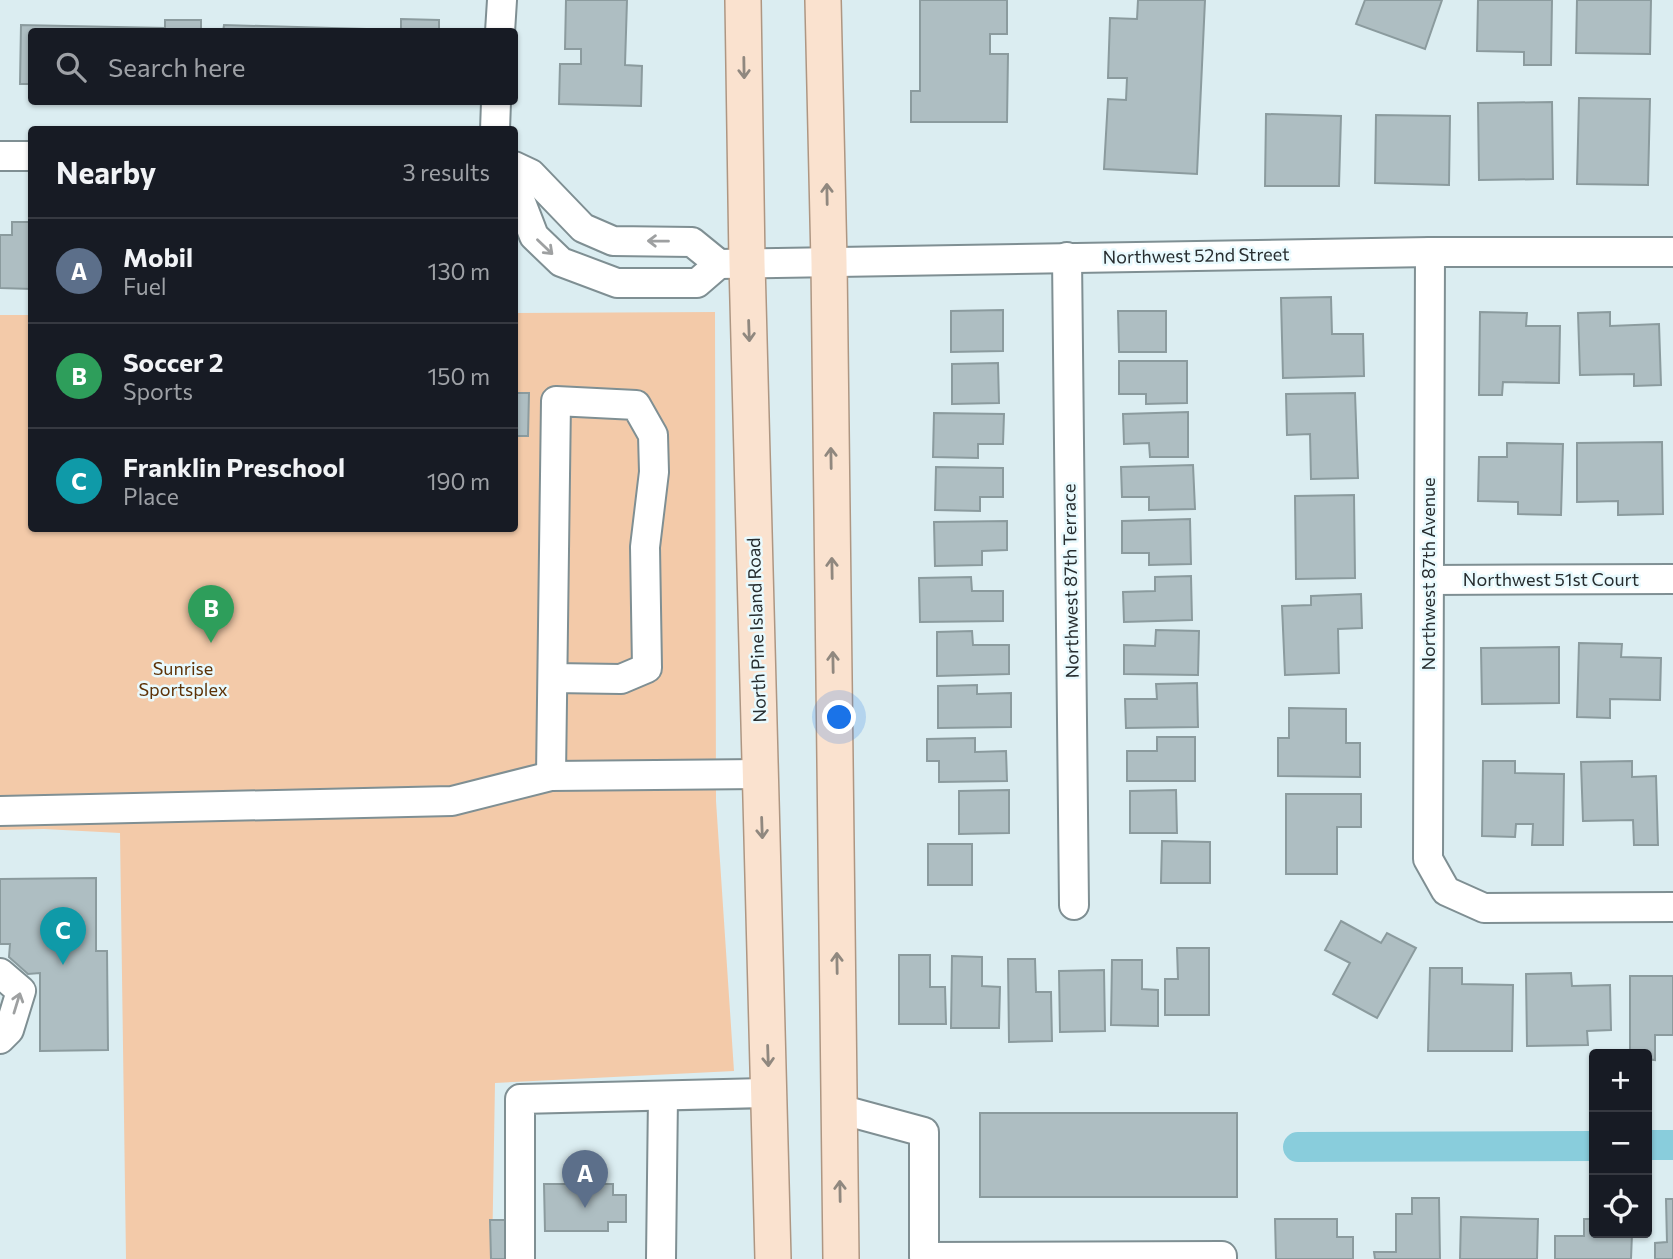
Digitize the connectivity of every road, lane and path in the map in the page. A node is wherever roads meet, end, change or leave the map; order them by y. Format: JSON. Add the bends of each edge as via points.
{"nodes":[{"id":1,"x":502,"y":0,"type":"edge"},
{"id":2,"x":743,"y":0,"type":"edge"},
{"id":3,"x":823,"y":0,"type":"edge"},
{"id":4,"x":500,"y":28,"type":"edge"},
{"id":5,"x":496,"y":105,"type":"edge"},
{"id":6,"x":495,"y":126,"type":"edge"},
{"id":7,"x":0,"y":156,"type":"edge"},
{"id":8,"x":28,"y":156,"type":"edge"},
{"id":9,"x":518,"y":168,"type":"edge"},
{"id":10,"x":518,"y":194,"type":"edge"},
{"id":11,"x":1430,"y":252,"type":"junction"},
{"id":12,"x":1673,"y":252,"type":"edge"},
{"id":13,"x":1067,"y":257,"type":"junction"},
{"id":14,"x":829,"y":262,"type":"junction"},
{"id":15,"x":733,"y":263,"type":"junction"},
{"id":16,"x":1673,"y":579,"type":"edge"},
{"id":17,"x":1429,"y":580,"type":"junction"},
{"id":18,"x":553,"y":678,"type":"junction"},
{"id":19,"x":760,"y":774,"type":"junction"},
{"id":20,"x":551,"y":776,"type":"junction"},
{"id":21,"x":0,"y":811,"type":"edge"},
{"id":22,"x":1074,"y":905,"type":"dead end"},
{"id":23,"x":1673,"y":907,"type":"edge"},
{"id":24,"x":0,"y":973,"type":"edge"},
{"id":25,"x":0,"y":1039,"type":"edge"},
{"id":26,"x":769,"y":1093,"type":"junction"},
{"id":27,"x":663,"y":1096,"type":"junction"},
{"id":28,"x":839,"y":1109,"type":"junction"},
{"id":29,"x":520,"y":1259,"type":"edge"},
{"id":30,"x":661,"y":1259,"type":"edge"},
{"id":31,"x":773,"y":1259,"type":"edge"},
{"id":32,"x":841,"y":1259,"type":"edge"},
{"id":33,"x":1222,"y":1259,"type":"edge"}],
"edges":[{"from":1,"to":4,"type":"street"},
{"from":2,"to":15,"type":"main road","name":"North Pine Island Road","one_way":true},
{"from":14,"to":3,"type":"main road","one_way":true},
{"from":5,"to":6,"type":"street"},
{"from":7,"to":8,"type":"street"},
{"from":15,"to":9,"type":"street","one_way":true,"via":[[692,242],[614,241],[583,228],[531,174]]},
{"from":10,"to":15,"type":"street","one_way":true,"via":[[534,236],[561,262],[617,283],[697,283]]},
{"from":11,"to":12,"type":"street","name":"Northwest 52nd Street"},
{"from":11,"to":13,"type":"street","name":"Northwest 52nd Street"},
{"from":11,"to":17,"type":"street","name":"Northwest 87th Avenue"},
{"from":13,"to":14,"type":"street","name":"Northwest 52nd Street"},
{"from":13,"to":22,"type":"street","name":"Northwest 87th Terrace"},
{"from":14,"to":15,"type":"street","name":"Northwest 52nd Street"},
{"from":28,"to":14,"type":"main road","one_way":true},
{"from":15,"to":19,"type":"main road","name":"North Pine Island Road","one_way":true},
{"from":16,"to":17,"type":"street","name":"Northwest 51st Court"},
{"from":17,"to":23,"type":"street","name":"Northwest 87th Avenue","via":[[1428,859],[1446,891],[1484,908]]},
{"from":18,"to":18,"type":"street","via":[[556,401],[636,405],[653,435],[654,472],[645,547],[647,668],[621,679]]},
{"from":18,"to":20,"type":"street"},
{"from":19,"to":20,"type":"street"},
{"from":19,"to":26,"type":"main road","name":"North Pine Island Road","one_way":true},
{"from":20,"to":21,"type":"street","via":[[452,801]]},
{"from":25,"to":24,"type":"street","one_way":true,"via":[[9,1030],[21,991]]},
{"from":26,"to":27,"type":"street"},
{"from":26,"to":31,"type":"main road","name":"North Pine Island Road"},
{"from":27,"to":29,"type":"street","via":[[520,1099]]},
{"from":27,"to":30,"type":"street"},
{"from":32,"to":28,"type":"main road","one_way":true},
{"from":28,"to":33,"type":"street","via":[[924,1132],[924,1257]]}]}
